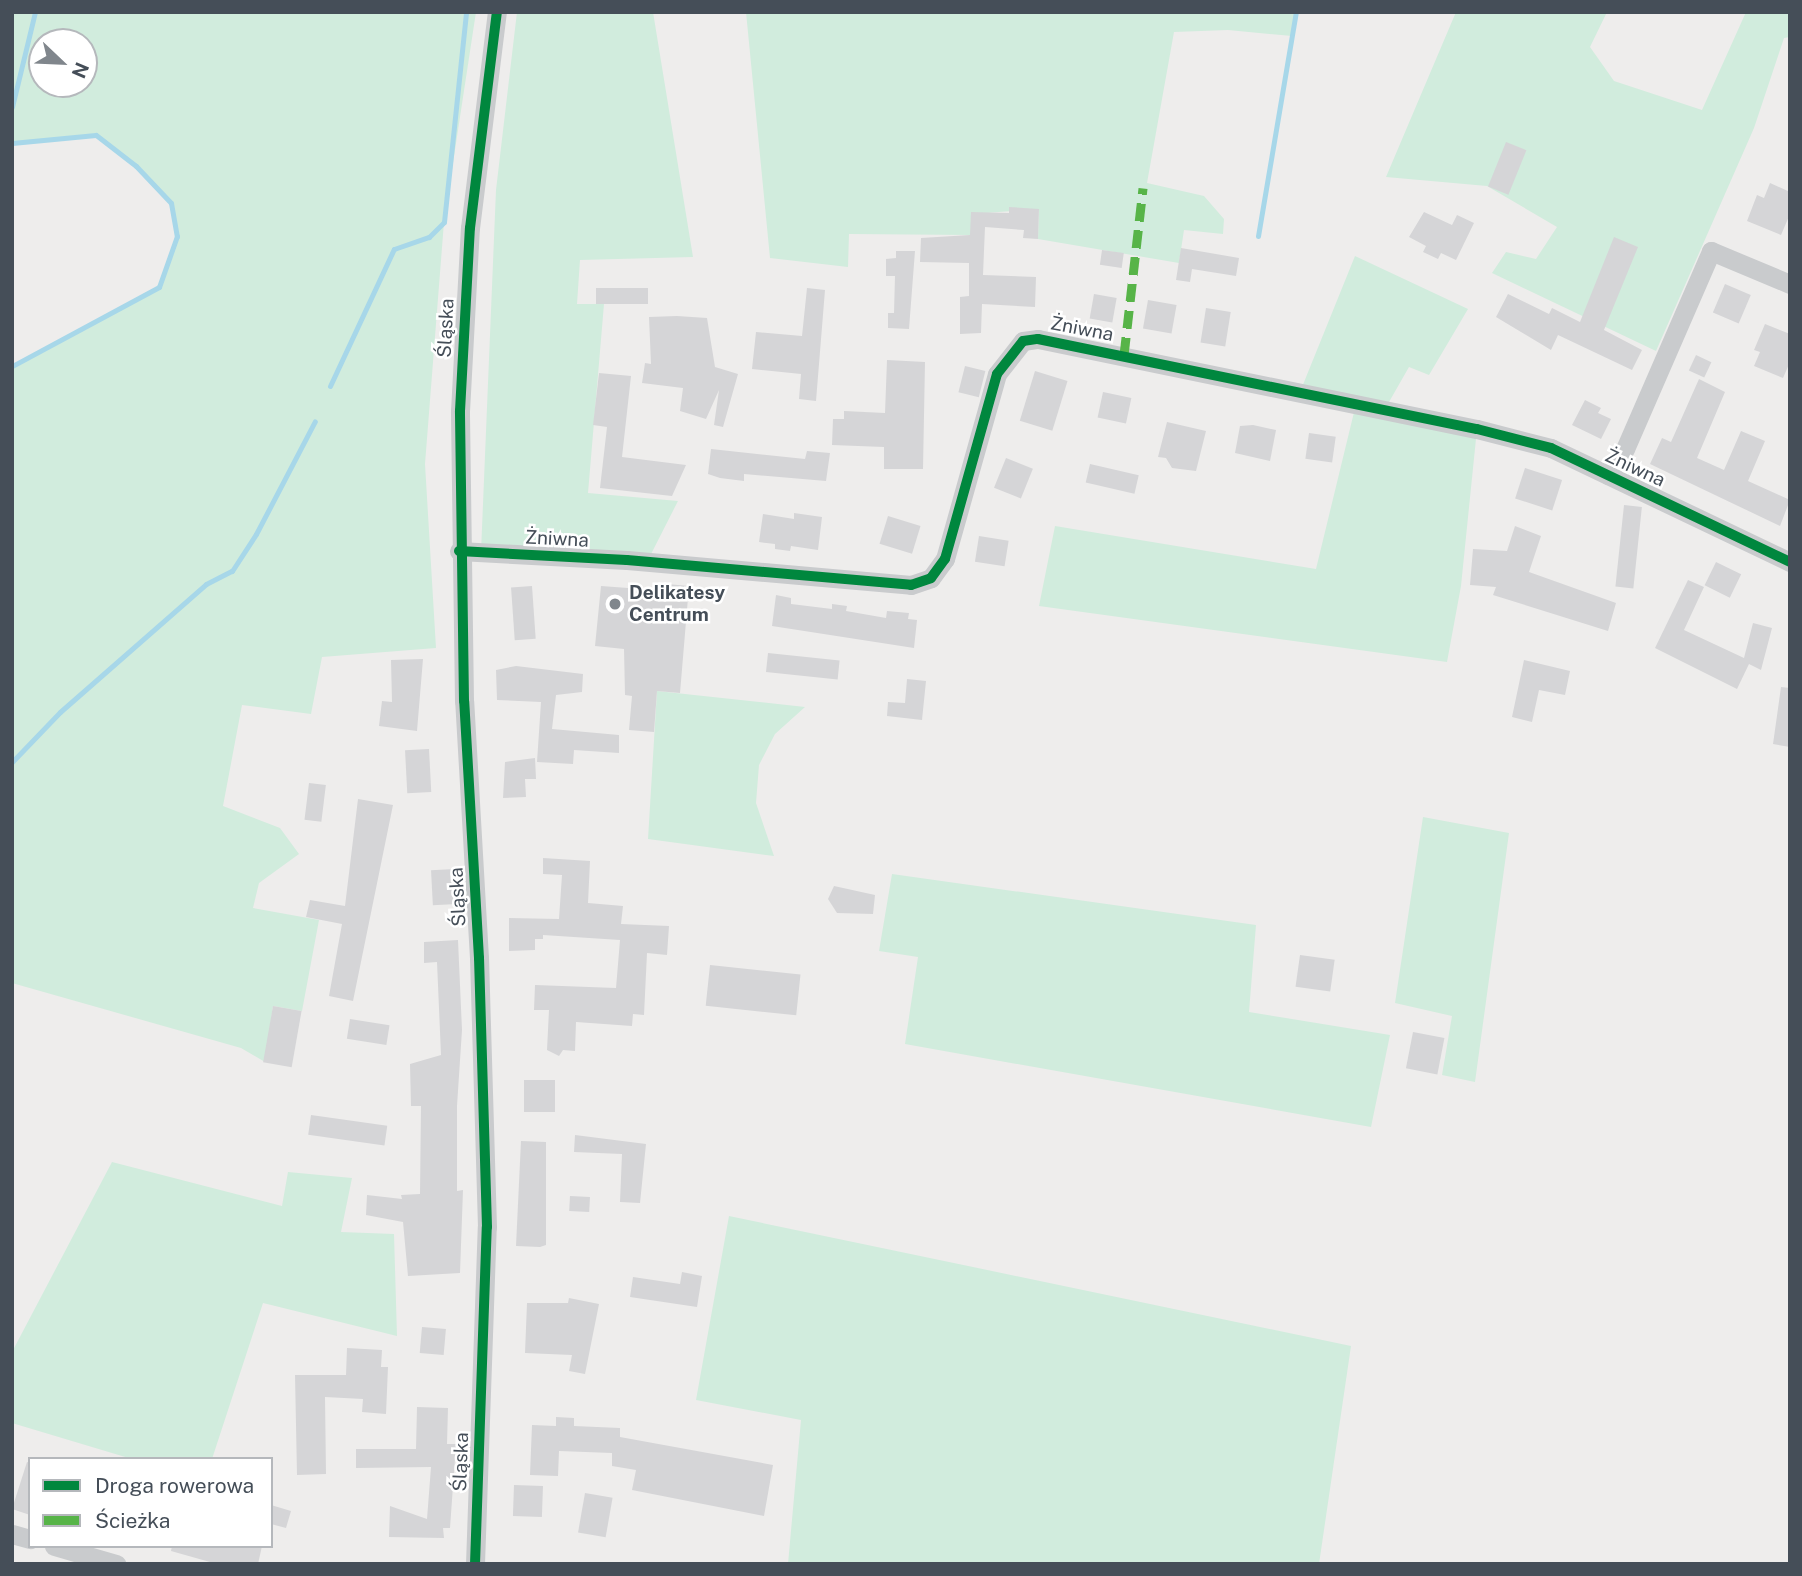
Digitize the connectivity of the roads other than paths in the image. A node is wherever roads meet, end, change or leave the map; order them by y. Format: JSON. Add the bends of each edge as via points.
{"nodes":[{"id":1,"x":497,"y":12,"type":"edge"},
{"id":2,"x":1790,"y":284,"type":"edge"},
{"id":3,"x":1608,"y":475,"type":"junction"},
{"id":4,"x":459,"y":551,"type":"junction"},
{"id":5,"x":1790,"y":562,"type":"edge"},
{"id":6,"x":61,"y":1548,"type":"edge"},
{"id":7,"x":116,"y":1564,"type":"edge"},
{"id":8,"x":475,"y":1564,"type":"edge"}],
"edges":[{"from":1,"to":4,"type":"street","name":"Śląska","via":[[470,228],[460,401]]},
{"from":2,"to":3,"type":"street","name":"Żniwna","via":[[1711,251],[1625,449]]},
{"from":3,"to":4,"type":"street","name":"Żniwna","via":[[1551,448],[1477,429],[1038,339],[1023,341],[998,374],[945,558],[931,578],[911,585],[626,560]]},
{"from":3,"to":5,"type":"street","name":"Żniwna"},
{"from":4,"to":8,"type":"street","name":"Śląska","via":[[486,1214]]},
{"from":6,"to":7,"type":"street"}]}
